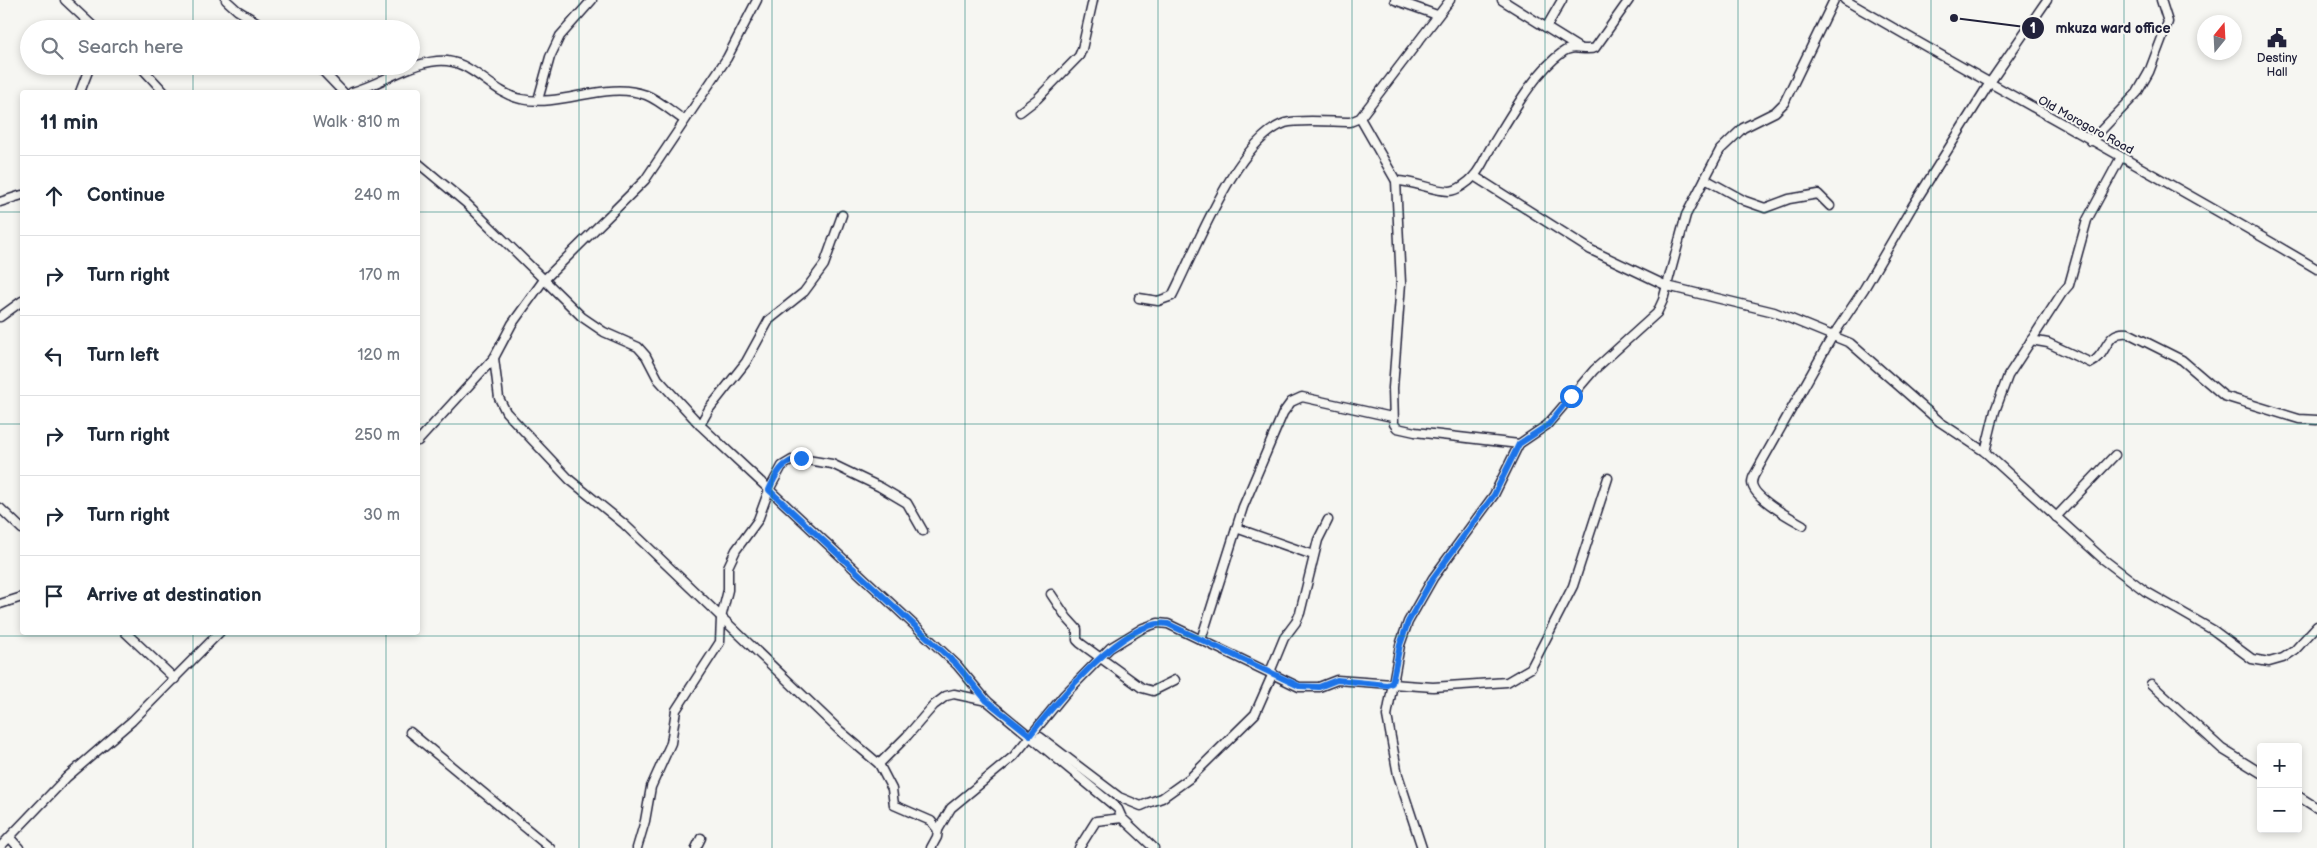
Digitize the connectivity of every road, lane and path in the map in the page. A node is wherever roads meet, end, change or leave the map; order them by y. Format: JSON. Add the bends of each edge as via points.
{"nodes":[{"id":1,"x":65,"y":0,"type":"edge"},
{"id":2,"x":226,"y":0,"type":"edge"},
{"id":3,"x":592,"y":0,"type":"edge"},
{"id":4,"x":758,"y":0,"type":"edge"},
{"id":5,"x":1093,"y":0,"type":"edge"},
{"id":6,"x":1395,"y":0,"type":"edge"},
{"id":7,"x":1450,"y":0,"type":"edge"},
{"id":8,"x":1502,"y":0,"type":"edge"},
{"id":9,"x":1562,"y":0,"type":"edge"},
{"id":10,"x":1629,"y":0,"type":"edge"},
{"id":11,"x":1834,"y":0,"type":"edge"},
{"id":12,"x":1844,"y":0,"type":"edge"},
{"id":13,"x":2047,"y":0,"type":"edge"},
{"id":14,"x":2161,"y":0,"type":"edge"},
{"id":15,"x":1437,"y":15,"type":"junction"},
{"id":16,"x":86,"y":20,"type":"edge"},
{"id":17,"x":253,"y":20,"type":"edge"},
{"id":18,"x":1547,"y":26,"type":"junction"},
{"id":19,"x":1581,"y":49,"type":"junction"},
{"id":20,"x":420,"y":65,"type":"edge"},
{"id":21,"x":87,"y":75,"type":"edge"},
{"id":22,"x":148,"y":75,"type":"edge"},
{"id":23,"x":327,"y":75,"type":"edge"},
{"id":24,"x":396,"y":75,"type":"edge"},
{"id":25,"x":1989,"y":84,"type":"junction"},
{"id":26,"x":81,"y":90,"type":"edge"},
{"id":27,"x":162,"y":90,"type":"edge"},
{"id":28,"x":341,"y":90,"type":"edge"},
{"id":29,"x":360,"y":90,"type":"edge"},
{"id":30,"x":538,"y":100,"type":"junction"},
{"id":31,"x":1020,"y":112,"type":"dead end"},
{"id":32,"x":1360,"y":118,"type":"junction"},
{"id":33,"x":684,"y":120,"type":"junction"},
{"id":34,"x":2091,"y":141,"type":"junction"},
{"id":35,"x":2121,"y":157,"type":"junction"},
{"id":36,"x":420,"y":165,"type":"edge"},
{"id":37,"x":1474,"y":176,"type":"junction"},
{"id":38,"x":1705,"y":179,"type":"junction"},
{"id":39,"x":1396,"y":181,"type":"junction"},
{"id":40,"x":20,"y":196,"type":"edge"},
{"id":41,"x":0,"y":202,"type":"edge"},
{"id":42,"x":1830,"y":206,"type":"dead end"},
{"id":43,"x":842,"y":215,"type":"dead end"},
{"id":44,"x":2317,"y":269,"type":"edge"},
{"id":45,"x":543,"y":281,"type":"junction"},
{"id":46,"x":1667,"y":286,"type":"junction"},
{"id":47,"x":1138,"y":298,"type":"dead end"},
{"id":48,"x":20,"y":303,"type":"edge"},
{"id":49,"x":0,"y":317,"type":"edge"},
{"id":50,"x":1839,"y":329,"type":"junction"},
{"id":51,"x":1832,"y":337,"type":"junction"},
{"id":52,"x":2031,"y":340,"type":"junction"},
{"id":53,"x":1850,"y":343,"type":"junction"},
{"id":54,"x":494,"y":358,"type":"junction"},
{"id":55,"x":1392,"y":417,"type":"junction"},
{"id":56,"x":2317,"y":420,"type":"edge"},
{"id":57,"x":700,"y":425,"type":"junction"},
{"id":58,"x":420,"y":439,"type":"edge"},
{"id":59,"x":1519,"y":444,"type":"junction"},
{"id":60,"x":1986,"y":452,"type":"junction"},
{"id":61,"x":2114,"y":455,"type":"dead end"},
{"id":62,"x":1608,"y":478,"type":"dead end"},
{"id":63,"x":769,"y":490,"type":"junction"},
{"id":64,"x":0,"y":508,"type":"edge"},
{"id":65,"x":2056,"y":517,"type":"junction"},
{"id":66,"x":1328,"y":520,"type":"dead end"},
{"id":67,"x":1803,"y":525,"type":"dead end"},
{"id":68,"x":20,"y":527,"type":"edge"},
{"id":69,"x":1236,"y":528,"type":"junction"},
{"id":70,"x":923,"y":531,"type":"dead end"},
{"id":71,"x":1313,"y":555,"type":"junction"},
{"id":72,"x":1051,"y":594,"type":"dead end"},
{"id":73,"x":20,"y":599,"type":"edge"},
{"id":74,"x":0,"y":604,"type":"edge"},
{"id":75,"x":721,"y":618,"type":"junction"},
{"id":76,"x":2317,"y":626,"type":"edge"},
{"id":77,"x":128,"y":635,"type":"edge"},
{"id":78,"x":216,"y":635,"type":"edge"},
{"id":79,"x":1201,"y":640,"type":"junction"},
{"id":80,"x":1102,"y":658,"type":"junction"},
{"id":81,"x":1272,"y":672,"type":"junction"},
{"id":82,"x":175,"y":679,"type":"junction"},
{"id":83,"x":1175,"y":680,"type":"dead end"},
{"id":84,"x":1392,"y":683,"type":"junction"},
{"id":85,"x":2151,"y":684,"type":"dead end"},
{"id":86,"x":987,"y":701,"type":"junction"},
{"id":87,"x":410,"y":732,"type":"dead end"},
{"id":88,"x":1032,"y":734,"type":"junction"},
{"id":89,"x":879,"y":764,"type":"junction"},
{"id":90,"x":2257,"y":771,"type":"edge"},
{"id":91,"x":2302,"y":799,"type":"edge"},
{"id":92,"x":2317,"y":808,"type":"edge"},
{"id":93,"x":1122,"y":818,"type":"junction"},
{"id":94,"x":938,"y":830,"type":"junction"},
{"id":95,"x":10,"y":838,"type":"junction"},
{"id":96,"x":701,"y":838,"type":"dead end"},
{"id":97,"x":0,"y":847,"type":"edge"},
{"id":98,"x":19,"y":848,"type":"edge"},
{"id":99,"x":550,"y":848,"type":"edge"},
{"id":100,"x":637,"y":848,"type":"edge"},
{"id":101,"x":696,"y":848,"type":"edge"},
{"id":102,"x":931,"y":848,"type":"edge"},
{"id":103,"x":1079,"y":848,"type":"edge"},
{"id":104,"x":1154,"y":848,"type":"edge"},
{"id":105,"x":1422,"y":848,"type":"edge"}],
"edges":[{"from":1,"to":16,"type":"street"},
{"from":2,"to":17,"type":"street"},
{"from":3,"to":30,"type":"street","via":[[560,36],[550,57]]},
{"from":4,"to":33,"type":"street","via":[[727,58]]},
{"from":5,"to":31,"type":"street","via":[[1078,56]]},
{"from":6,"to":15,"type":"street"},
{"from":7,"to":15,"type":"street"},
{"from":8,"to":18,"type":"street"},
{"from":9,"to":18,"type":"street"},
{"from":10,"to":19,"type":"street","via":[[1595,48]]},
{"from":11,"to":38,"type":"street","via":[[1784,103],[1775,112],[1750,123],[1732,136],[1720,150]]},
{"from":12,"to":25,"type":"street","name":"Old Morogoro Road"},
{"from":13,"to":25,"type":"street"},
{"from":14,"to":34,"type":"street","via":[[2168,22],[2149,72],[2137,93]]},
{"from":15,"to":32,"type":"street"},
{"from":18,"to":19,"type":"street"},
{"from":19,"to":37,"type":"street","via":[[1564,51],[1526,91]]},
{"from":20,"to":30,"type":"street","via":[[436,61],[462,64],[510,96]]},
{"from":21,"to":26,"type":"street"},
{"from":22,"to":27,"type":"street"},
{"from":23,"to":28,"type":"street"},
{"from":24,"to":29,"type":"street"},
{"from":25,"to":34,"type":"street","name":"Old Morogoro Road"},
{"from":25,"to":50,"type":"street"},
{"from":30,"to":33,"type":"street","via":[[628,91],[648,96]]},
{"from":32,"to":39,"type":"street"},
{"from":32,"to":47,"type":"street","via":[[1350,122],[1286,123],[1274,130],[1241,163],[1213,208],[1172,296],[1158,301]]},
{"from":33,"to":45,"type":"street","via":[[645,180]]},
{"from":34,"to":35,"type":"street","name":"Old Morogoro Road"},
{"from":35,"to":44,"type":"street","name":"Old Morogoro Road"},
{"from":35,"to":52,"type":"street","via":[[2087,220],[2069,285]]},
{"from":36,"to":45,"type":"street","via":[[466,202]]},
{"from":37,"to":39,"type":"street","via":[[1459,188],[1449,191],[1410,181]]},
{"from":37,"to":46,"type":"street","via":[[1590,250]]},
{"from":38,"to":42,"type":"street","via":[[1765,208],[1789,199],[1818,194]]},
{"from":38,"to":46,"type":"street","via":[[1686,215]]},
{"from":39,"to":55,"type":"street","via":[[1401,283]]},
{"from":40,"to":41,"type":"street"},
{"from":43,"to":57,"type":"street","via":[[824,265],[804,292],[769,320],[746,362]]},
{"from":45,"to":54,"type":"street","via":[[512,324]]},
{"from":45,"to":57,"type":"street","via":[[589,322],[638,347],[658,379]]},
{"from":46,"to":51,"type":"street","via":[[1774,312]]},
{"from":46,"to":59,"type":"street","via":[[1657,313],[1594,370],[1548,425]]},
{"from":48,"to":49,"type":"street"},
{"from":50,"to":51,"type":"street"},
{"from":50,"to":53,"type":"street"},
{"from":51,"to":53,"type":"street"},
{"from":51,"to":67,"type":"street","via":[[1752,482],[1762,498]]},
{"from":52,"to":56,"type":"street","via":[[2048,343],[2091,363],[2112,336],[2128,333],[2182,360],[2224,396],[2299,419]]},
{"from":52,"to":60,"type":"street","via":[[2008,376],[1995,411]]},
{"from":53,"to":60,"type":"street","via":[[1940,422]]},
{"from":54,"to":58,"type":"street"},
{"from":54,"to":75,"type":"street","via":[[499,398],[506,412],[570,480],[624,524]]},
{"from":55,"to":59,"type":"street","via":[[1397,428],[1415,432]]},
{"from":55,"to":69,"type":"street","via":[[1302,397],[1291,402],[1274,432]]},
{"from":57,"to":63,"type":"street"},
{"from":59,"to":84,"type":"street","via":[[1494,495],[1417,605],[1400,645]]},
{"from":60,"to":65,"type":"street"},
{"from":61,"to":65,"type":"street"},
{"from":62,"to":84,"type":"street","via":[[1573,586],[1531,668],[1507,682],[1433,687]]},
{"from":63,"to":70,"type":"street","via":[[782,466],[792,460],[832,464],[907,503]]},
{"from":63,"to":75,"type":"street","via":[[758,520],[728,567],[728,590]]},
{"from":63,"to":86,"type":"street","via":[[956,664]]},
{"from":64,"to":68,"type":"street"},
{"from":65,"to":76,"type":"street","via":[[2145,591],[2212,630],[2252,659],[2269,662],[2283,658]]},
{"from":66,"to":71,"type":"street"},
{"from":69,"to":71,"type":"street"},
{"from":69,"to":79,"type":"street"},
{"from":71,"to":81,"type":"street","via":[[1300,613],[1284,638]]},
{"from":72,"to":80,"type":"street","via":[[1077,629],[1076,640]]},
{"from":73,"to":74,"type":"street"},
{"from":75,"to":89,"type":"street"},
{"from":75,"to":100,"type":"street","via":[[717,650],[676,710],[671,744],[651,787]]},
{"from":77,"to":82,"type":"street"},
{"from":78,"to":82,"type":"street"},
{"from":79,"to":80,"type":"street","via":[[1158,622],[1122,640]]},
{"from":79,"to":81,"type":"street"},
{"from":80,"to":83,"type":"street","via":[[1150,692]]},
{"from":80,"to":88,"type":"street","via":[[1064,695]]},
{"from":81,"to":84,"type":"street","via":[[1299,686],[1312,688],[1337,680]]},
{"from":81,"to":88,"type":"street","via":[[1256,714],[1190,778],[1162,798],[1141,806],[1119,798]]},
{"from":82,"to":95,"type":"street","via":[[132,722],[66,777]]},
{"from":84,"to":105,"type":"street","via":[[1387,716],[1389,734],[1398,775]]},
{"from":85,"to":90,"type":"street","via":[[2222,749]]},
{"from":86,"to":88,"type":"street"},
{"from":86,"to":89,"type":"street","via":[[954,694],[946,696]]},
{"from":87,"to":99,"type":"street"},
{"from":88,"to":93,"type":"street","via":[[1118,809]]},
{"from":88,"to":94,"type":"street","via":[[1014,756],[950,808]]},
{"from":89,"to":94,"type":"street","via":[[892,789],[894,804],[931,821]]},
{"from":91,"to":92,"type":"street"},
{"from":93,"to":103,"type":"street","via":[[1096,821]]},
{"from":93,"to":104,"type":"street"},
{"from":94,"to":102,"type":"street"},
{"from":95,"to":97,"type":"street"},
{"from":95,"to":98,"type":"street"},
{"from":96,"to":101,"type":"street"}]}
